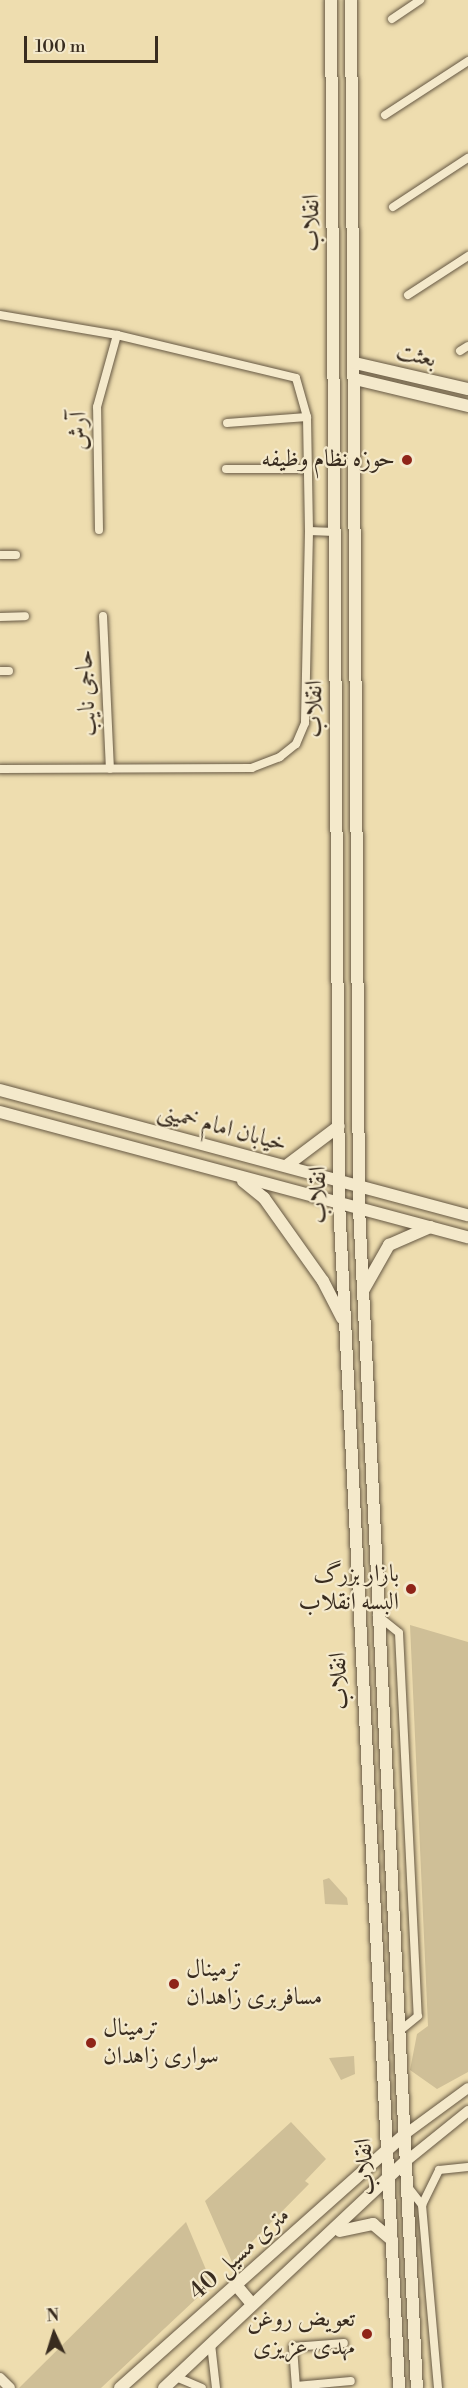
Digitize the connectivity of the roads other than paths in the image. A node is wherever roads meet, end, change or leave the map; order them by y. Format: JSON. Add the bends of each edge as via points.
{"nodes":[{"id":1,"x":420,"y":0,"type":"edge"},
{"id":2,"x":331,"y":2,"type":"edge"},
{"id":3,"x":351,"y":2,"type":"edge"},
{"id":4,"x":392,"y":19,"type":"dead end"},
{"id":5,"x":468,"y":62,"type":"edge"},
{"id":6,"x":385,"y":115,"type":"dead end"},
{"id":7,"x":468,"y":158,"type":"edge"},
{"id":8,"x":393,"y":207,"type":"dead end"},
{"id":9,"x":468,"y":256,"type":"edge"},
{"id":10,"x":408,"y":295,"type":"dead end"},
{"id":11,"x":0,"y":315,"type":"edge"},
{"id":12,"x":117,"y":335,"type":"junction"},
{"id":13,"x":468,"y":346,"type":"edge"},
{"id":14,"x":460,"y":351,"type":"dead end"},
{"id":15,"x":355,"y":363,"type":"junction"},
{"id":16,"x":355,"y":379,"type":"junction"},
{"id":17,"x":468,"y":389,"type":"edge"},
{"id":18,"x":468,"y":406,"type":"edge"},
{"id":19,"x":307,"y":417,"type":"junction"},
{"id":20,"x":227,"y":423,"type":"dead end"},
{"id":21,"x":226,"y":469,"type":"dead end"},
{"id":22,"x":308,"y":469,"type":"junction"},
{"id":23,"x":99,"y":530,"type":"dead end"},
{"id":24,"x":309,"y":531,"type":"junction"},
{"id":25,"x":335,"y":532,"type":"junction"},
{"id":26,"x":0,"y":555,"type":"edge"},
{"id":27,"x":16,"y":555,"type":"dead end"},
{"id":28,"x":25,"y":615,"type":"dead end"},
{"id":29,"x":103,"y":616,"type":"dead end"},
{"id":30,"x":0,"y":617,"type":"edge"},
{"id":31,"x":336,"y":723,"type":"junction"},
{"id":32,"x":359,"y":723,"type":"junction"},
{"id":33,"x":110,"y":769,"type":"junction"},
{"id":34,"x":0,"y":770,"type":"edge"},
{"id":35,"x":0,"y":1090,"type":"edge"},
{"id":36,"x":0,"y":1112,"type":"edge"},
{"id":37,"x":339,"y":1126,"type":"junction"},
{"id":38,"x":340,"y":1146,"type":"junction"},
{"id":39,"x":360,"y":1147,"type":"junction"},
{"id":40,"x":286,"y":1166,"type":"junction"},
{"id":41,"x":228,"y":1173,"type":"junction"},
{"id":42,"x":340,"y":1181,"type":"junction"},
{"id":43,"x":361,"y":1187,"type":"junction"},
{"id":44,"x":339,"y":1202,"type":"junction"},
{"id":45,"x":359,"y":1208,"type":"junction"},
{"id":46,"x":468,"y":1215,"type":"edge"},
{"id":47,"x":431,"y":1227,"type":"junction"},
{"id":48,"x":468,"y":1237,"type":"edge"},
{"id":49,"x":362,"y":1293,"type":"junction"},
{"id":50,"x":345,"y":1325,"type":"junction"},
{"id":51,"x":376,"y":1614,"type":"junction"},
{"id":52,"x":398,"y":2032,"type":"junction"},
{"id":53,"x":468,"y":2088,"type":"edge"},
{"id":54,"x":468,"y":2111,"type":"edge"},
{"id":55,"x":404,"y":2135,"type":"junction"},
{"id":56,"x":386,"y":2148,"type":"junction"},
{"id":57,"x":405,"y":2162,"type":"junction"},
{"id":58,"x":468,"y":2167,"type":"edge"},
{"id":59,"x":388,"y":2179,"type":"junction"},
{"id":60,"x":406,"y":2186,"type":"junction"},
{"id":61,"x":422,"y":2205,"type":"junction"},
{"id":62,"x":336,"y":2232,"type":"junction"},
{"id":63,"x":392,"y":2240,"type":"junction"},
{"id":64,"x":236,"y":2285,"type":"junction"},
{"id":65,"x":252,"y":2304,"type":"junction"},
{"id":66,"x":212,"y":2343,"type":"junction"},
{"id":67,"x":344,"y":2343,"type":"dead end"},
{"id":68,"x":176,"y":2377,"type":"junction"},
{"id":69,"x":0,"y":2378,"type":"edge"},
{"id":70,"x":351,"y":2381,"type":"dead end"},
{"id":71,"x":296,"y":2387,"type":"edge"},
{"id":72,"x":10,"y":2388,"type":"edge"},
{"id":73,"x":120,"y":2388,"type":"edge"},
{"id":74,"x":164,"y":2388,"type":"edge"},
{"id":75,"x":202,"y":2388,"type":"edge"},
{"id":76,"x":216,"y":2388,"type":"edge"},
{"id":77,"x":399,"y":2388,"type":"edge"},
{"id":78,"x":417,"y":2388,"type":"edge"},
{"id":79,"x":438,"y":2388,"type":"edge"}],
"edges":[{"from":1,"to":4,"type":"street"},
{"from":2,"to":3,"type":"main road"},
{"from":2,"to":25,"type":"main road","name":"انقلاب"},
{"from":3,"to":15,"type":"main road","name":"انقلاب"},
{"from":5,"to":6,"type":"street"},
{"from":7,"to":8,"type":"street"},
{"from":9,"to":10,"type":"street"},
{"from":11,"to":12,"type":"street"},
{"from":12,"to":19,"type":"street","via":[[286,373],[301,386]]},
{"from":12,"to":23,"type":"street","name":"آرش","via":[[97,407]]},
{"from":13,"to":14,"type":"street"},
{"from":15,"to":16,"type":"main road","name":"انقلاب"},
{"from":15,"to":17,"type":"main road","name":"بعثت"},
{"from":16,"to":18,"type":"main road","name":"بعثت"},
{"from":16,"to":32,"type":"main road","name":"انقلاب"},
{"from":19,"to":20,"type":"street"},
{"from":19,"to":22,"type":"street"},
{"from":21,"to":22,"type":"street"},
{"from":22,"to":24,"type":"street"},
{"from":24,"to":25,"type":"street"},
{"from":24,"to":33,"type":"street","via":[[305,723],[296,744],[280,757],[252,768]]},
{"from":25,"to":31,"type":"main road","name":"انقلاب"},
{"from":26,"to":27,"type":"street"},
{"from":28,"to":30,"type":"street"},
{"from":29,"to":33,"type":"street","name":"حاجی نایب"},
{"from":31,"to":32,"type":"main road"},
{"from":31,"to":37,"type":"main road","name":"انقلاب"},
{"from":32,"to":39,"type":"main road","name":"انقلاب"},
{"from":33,"to":34,"type":"street"},
{"from":35,"to":40,"type":"main road","name":"خیابان امام خمینی"},
{"from":36,"to":41,"type":"main road","name":"خیابان امام خمینی"},
{"from":37,"to":38,"type":"main road","name":"انقلاب"},
{"from":37,"to":40,"type":"main road"},
{"from":38,"to":39,"type":"main road"},
{"from":38,"to":42,"type":"main road","name":"انقلاب"},
{"from":39,"to":43,"type":"main road","name":"انقلاب"},
{"from":40,"to":42,"type":"main road","name":"خیابان امام خمینی"},
{"from":41,"to":44,"type":"main road","name":"خیابان امام خمینی"},
{"from":41,"to":50,"type":"main road","via":[[264,1198],[323,1281]]},
{"from":42,"to":43,"type":"main road","name":"خیابان امام خمینی"},
{"from":42,"to":44,"type":"main road","name":"انقلاب"},
{"from":43,"to":45,"type":"main road","name":"انقلاب"},
{"from":43,"to":46,"type":"main road","name":"خیابان امام خمینی"},
{"from":44,"to":45,"type":"main road","name":"خیابان امام خمینی"},
{"from":44,"to":50,"type":"main road","name":"انقلاب"},
{"from":45,"to":47,"type":"main road","name":"خیابان امام خمینی"},
{"from":45,"to":49,"type":"main road","name":"انقلاب"},
{"from":47,"to":48,"type":"main road","name":"خیابان امام خمینی"},
{"from":47,"to":49,"type":"main road","via":[[389,1245]]},
{"from":49,"to":51,"type":"main road","name":"انقلاب"},
{"from":50,"to":56,"type":"main road","name":"انقلاب"},
{"from":51,"to":52,"type":"main road","name":"انقلاب"},
{"from":51,"to":52,"type":"street","via":[[399,1633],[418,2016]]},
{"from":52,"to":55,"type":"main road","name":"انقلاب"},
{"from":53,"to":55,"type":"street"},
{"from":54,"to":57,"type":"street"},
{"from":55,"to":56,"type":"main road","name":"40 متری مسیل"},
{"from":55,"to":57,"type":"main road","name":"انقلاب"},
{"from":56,"to":59,"type":"main road","name":"انقلاب"},
{"from":56,"to":64,"type":"main road","name":"40 متری مسیل"},
{"from":57,"to":59,"type":"main road","name":"40 متری مسیل"},
{"from":57,"to":60,"type":"main road","name":"انقلاب"},
{"from":58,"to":61,"type":"street","via":[[439,2169]]},
{"from":59,"to":62,"type":"main road","name":"40 متری مسیل"},
{"from":59,"to":63,"type":"main road","name":"انقلاب"},
{"from":60,"to":61,"type":"street"},
{"from":60,"to":78,"type":"main road","name":"انقلاب"},
{"from":61,"to":79,"type":"street"},
{"from":62,"to":63,"type":"main road","via":[[373,2224]]},
{"from":62,"to":65,"type":"main road","name":"40 متری مسیل"},
{"from":63,"to":77,"type":"main road","name":"انقلاب"},
{"from":64,"to":65,"type":"main road"},
{"from":64,"to":73,"type":"main road","name":"40 متری مسیل"},
{"from":65,"to":66,"type":"main road","name":"40 متری مسیل"},
{"from":66,"to":68,"type":"main road","name":"40 متری مسیل"},
{"from":66,"to":76,"type":"street"},
{"from":67,"to":71,"type":"street","via":[[293,2347]]},
{"from":68,"to":74,"type":"main road","name":"40 متری مسیل"},
{"from":68,"to":75,"type":"street"},
{"from":69,"to":72,"type":"street"},
{"from":70,"to":71,"type":"street"}]}
